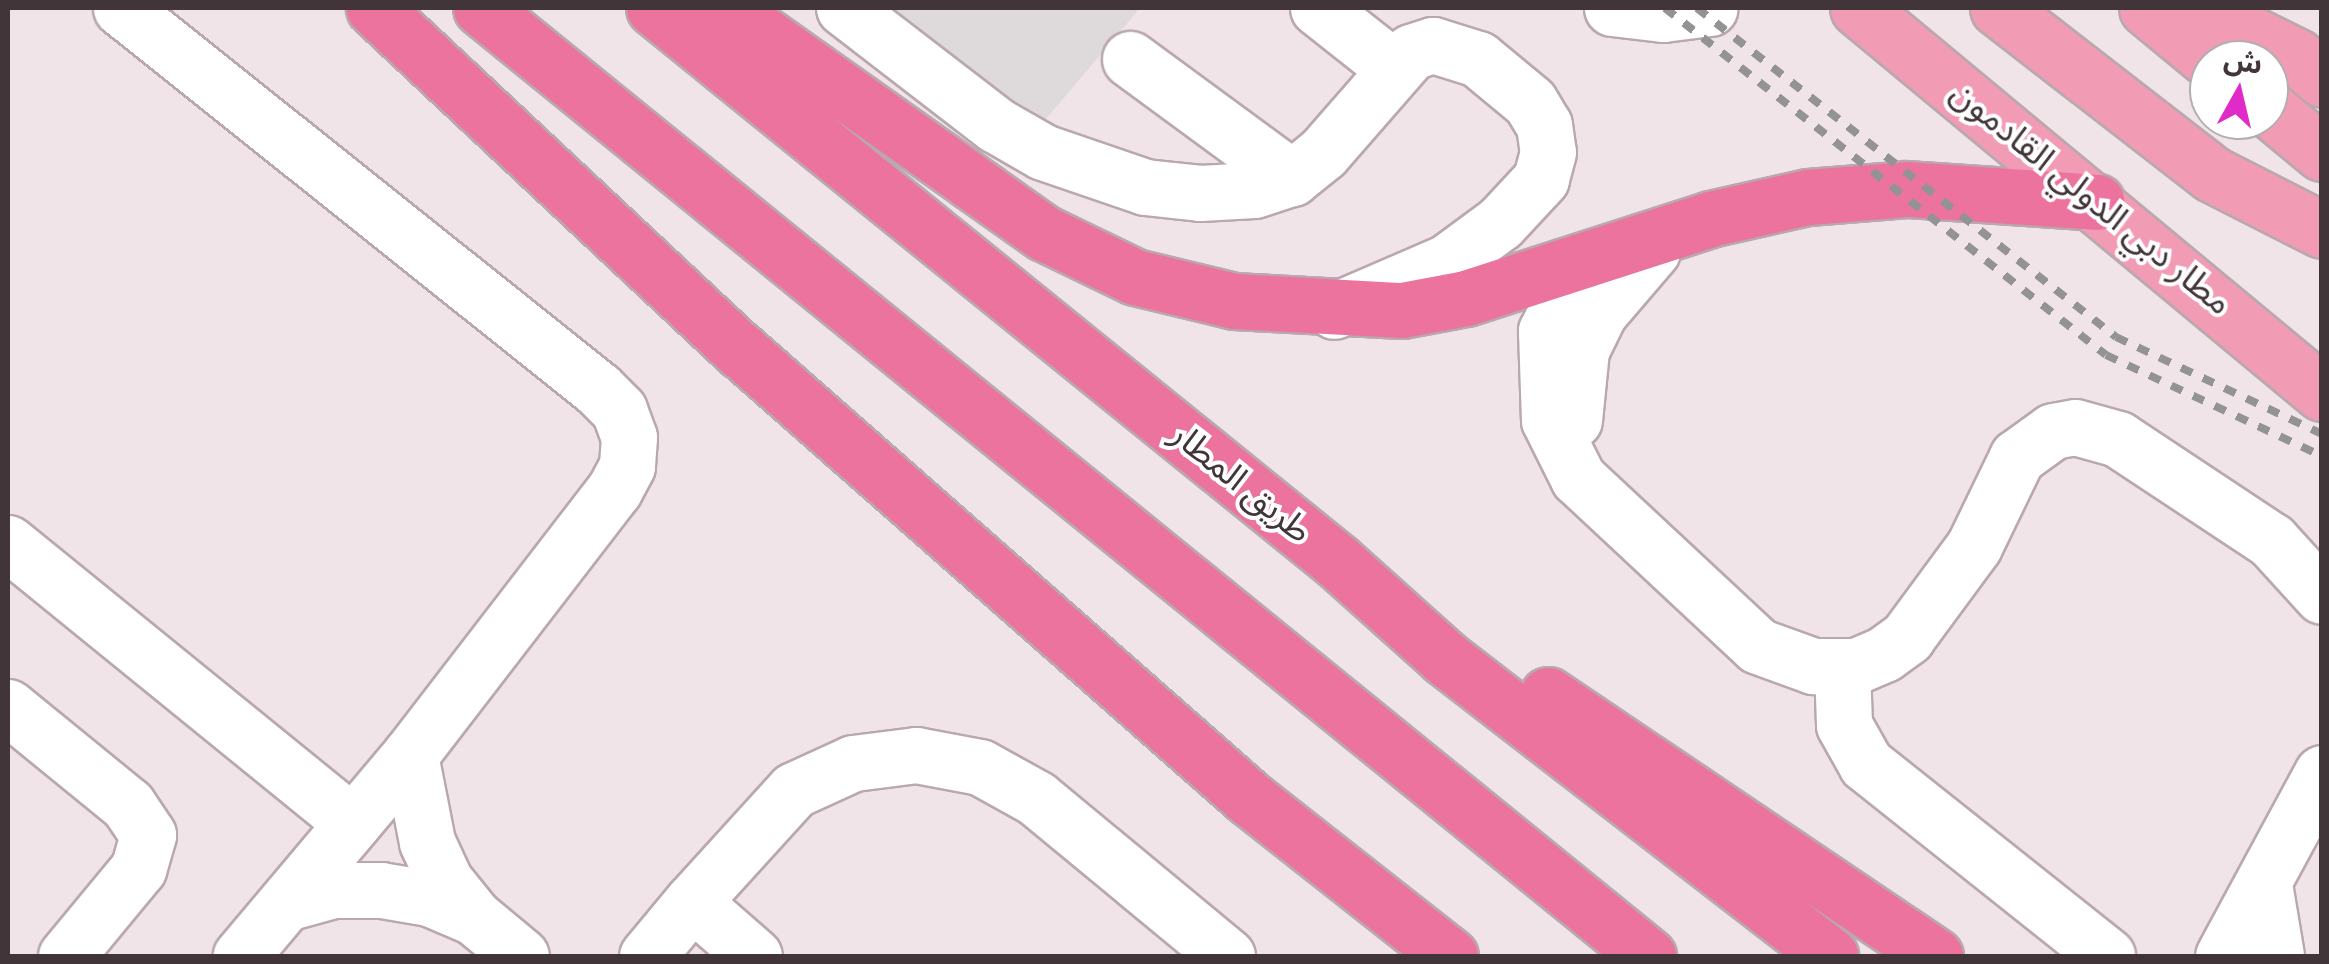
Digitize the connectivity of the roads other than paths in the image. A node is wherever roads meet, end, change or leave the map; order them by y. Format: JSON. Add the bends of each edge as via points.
{"nodes":[{"id":1,"x":121,"y":8,"type":"edge"},
{"id":2,"x":374,"y":8,"type":"edge"},
{"id":3,"x":482,"y":8,"type":"edge"},
{"id":4,"x":654,"y":8,"type":"edge"},
{"id":5,"x":726,"y":8,"type":"edge"},
{"id":6,"x":844,"y":8,"type":"edge"},
{"id":7,"x":1318,"y":8,"type":"edge"},
{"id":8,"x":1612,"y":8,"type":"edge"},
{"id":9,"x":1710,"y":8,"type":"edge"},
{"id":10,"x":1858,"y":8,"type":"edge"},
{"id":11,"x":1998,"y":8,"type":"edge"},
{"id":12,"x":2146,"y":8,"type":"edge"},
{"id":13,"x":2198,"y":8,"type":"edge"},
{"id":14,"x":2189,"y":43,"type":"edge"},
{"id":15,"x":1130,"y":59,"type":"dead end"},
{"id":16,"x":1394,"y":68,"type":"junction"},
{"id":17,"x":2322,"y":79,"type":"edge"},
{"id":18,"x":2289,"y":126,"type":"edge"},
{"id":19,"x":2322,"y":153,"type":"edge"},
{"id":20,"x":1292,"y":178,"type":"junction"},
{"id":21,"x":2097,"y":202,"type":"junction"},
{"id":22,"x":1682,"y":228,"type":"junction"},
{"id":23,"x":2322,"y":230,"type":"edge"},
{"id":24,"x":1606,"y":254,"type":"junction"},
{"id":25,"x":1334,"y":311,"type":"junction"},
{"id":26,"x":2250,"y":329,"type":"junction"},
{"id":27,"x":2322,"y":369,"type":"edge"},
{"id":28,"x":2322,"y":392,"type":"edge"},
{"id":29,"x":1578,"y":478,"type":"junction"},
{"id":30,"x":8,"y":542,"type":"edge"},
{"id":31,"x":1338,"y":562,"type":"junction"},
{"id":32,"x":2322,"y":596,"type":"edge"},
{"id":33,"x":1842,"y":667,"type":"junction"},
{"id":34,"x":8,"y":707,"type":"edge"},
{"id":35,"x":410,"y":756,"type":"junction"},
{"id":36,"x":2322,"y":773,"type":"edge"},
{"id":37,"x":354,"y":823,"type":"junction"},
{"id":38,"x":2264,"y":884,"type":"junction"},
{"id":39,"x":692,"y":902,"type":"junction"},
{"id":40,"x":286,"y":903,"type":"junction"},
{"id":41,"x":474,"y":917,"type":"junction"},
{"id":42,"x":66,"y":956,"type":"edge"},
{"id":43,"x":242,"y":956,"type":"edge"},
{"id":44,"x":521,"y":956,"type":"edge"},
{"id":45,"x":647,"y":956,"type":"edge"},
{"id":46,"x":754,"y":956,"type":"edge"},
{"id":47,"x":1227,"y":956,"type":"edge"},
{"id":48,"x":1450,"y":956,"type":"edge"},
{"id":49,"x":1648,"y":956,"type":"edge"},
{"id":50,"x":1830,"y":956,"type":"edge"},
{"id":51,"x":1935,"y":956,"type":"edge"},
{"id":52,"x":2107,"y":956,"type":"edge"},
{"id":53,"x":2223,"y":956,"type":"edge"},
{"id":54,"x":2276,"y":956,"type":"edge"}],
"edges":[{"from":1,"to":35,"type":"lane","via":[[362,194],[619,410],[629,437],[628,466],[614,490]]},
{"from":2,"to":48,"type":"highway","via":[[739,349],[1159,719]]},
{"from":3,"to":49,"type":"highway"},
{"from":4,"to":31,"type":"highway","name":"طريق المطار"},
{"from":5,"to":25,"type":"highway","via":[[1044,233],[1135,278],[1234,301]]},
{"from":6,"to":20,"type":"lane","via":[[996,125],[1093,172],[1200,193],[1254,190]]},
{"from":7,"to":16,"type":"lane"},
{"from":8,"to":9,"type":"lane","via":[[1663,14]]},
{"from":10,"to":21,"type":"main road","name":"مطار دبي الدولي القادمون"},
{"from":11,"to":23,"type":"main road","via":[[2212,174]]},
{"from":12,"to":14,"type":"main road"},
{"from":13,"to":17,"type":"main road","via":[[2283,49]]},
{"from":15,"to":20,"type":"lane"},
{"from":16,"to":20,"type":"lane","via":[[1323,153]]},
{"from":16,"to":25,"type":"lane","via":[[1411,52],[1434,45],[1478,58],[1530,102],[1544,125],[1548,152],[1541,179],[1500,223],[1447,262]]},
{"from":18,"to":19,"type":"main road"},
{"from":21,"to":22,"type":"highway","via":[[1907,189],[1808,198]]},
{"from":21,"to":26,"type":"main road","name":"مطار دبي الدولي القادمون"},
{"from":22,"to":24,"type":"highway"},
{"from":22,"to":29,"type":"lane","via":[[1622,281],[1582,350],[1574,385]]},
{"from":24,"to":25,"type":"highway","via":[[1466,298],[1402,310]]},
{"from":24,"to":29,"type":"lane","via":[[1555,308],[1542,356],[1549,420]]},
{"from":26,"to":27,"type":"main road"},
{"from":26,"to":28,"type":"main road","name":"مطار دبي الدولي القادمون"},
{"from":29,"to":33,"type":"lane","via":[[1758,646],[1813,666]]},
{"from":30,"to":37,"type":"lane"},
{"from":31,"to":50,"type":"highway","name":"طريق المطار","via":[[1445,658]]},
{"from":31,"to":51,"type":"highway"},
{"from":32,"to":33,"type":"lane","via":[[2272,541],[2118,440],[2076,427],[2053,431],[2017,456],[1974,546],[1907,637],[1884,654]]},
{"from":33,"to":52,"type":"lane","via":[[1844,725],[1866,764]]},
{"from":34,"to":42,"type":"lane","via":[[128,806],[148,835],[138,869]]},
{"from":35,"to":37,"type":"lane"},
{"from":35,"to":41,"type":"lane","via":[[427,842]]},
{"from":36,"to":38,"type":"lane"},
{"from":37,"to":40,"type":"lane"},
{"from":38,"to":53,"type":"lane"},
{"from":38,"to":54,"type":"lane"},
{"from":39,"to":45,"type":"lane"},
{"from":39,"to":46,"type":"lane"},
{"from":39,"to":47,"type":"lane","via":[[794,790],[853,763],[916,755],[980,767],[1036,798]]},
{"from":40,"to":41,"type":"lane","via":[[333,890],[381,890],[429,898]]},
{"from":40,"to":43,"type":"lane"},
{"from":41,"to":44,"type":"lane"}]}
